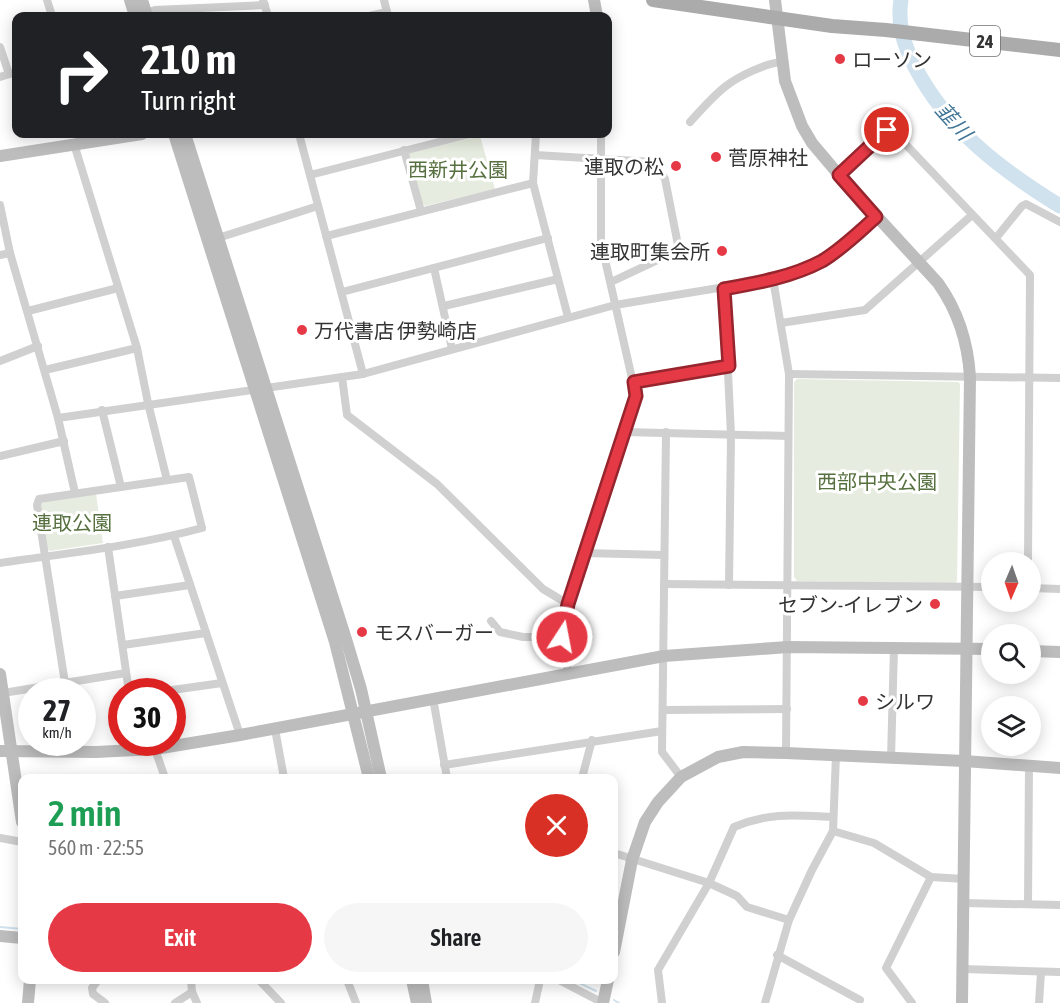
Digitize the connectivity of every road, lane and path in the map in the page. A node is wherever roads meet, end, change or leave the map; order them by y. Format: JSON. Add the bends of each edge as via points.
{"nodes":[{"id":1,"x":129,"y":0,"type":"edge"},
{"id":2,"x":653,"y":0,"type":"edge"},
{"id":3,"x":775,"y":0,"type":"edge"},
{"id":4,"x":264,"y":3,"type":"edge"},
{"id":5,"x":140,"y":12,"type":"edge"},
{"id":6,"x":150,"y":12,"type":"edge"},
{"id":7,"x":777,"y":18,"type":"junction"},
{"id":8,"x":0,"y":47,"type":"edge"},
{"id":9,"x":1060,"y":50,"type":"edge"},
{"id":10,"x":782,"y":62,"type":"junction"},
{"id":11,"x":8,"y":75,"type":"edge"},
{"id":12,"x":690,"y":122,"type":"dead end"},
{"id":13,"x":88,"y":138,"type":"edge"},
{"id":14,"x":175,"y":138,"type":"edge"},
{"id":15,"x":185,"y":138,"type":"edge"},
{"id":16,"x":300,"y":138,"type":"edge"},
{"id":17,"x":454,"y":138,"type":"edge"},
{"id":18,"x":536,"y":138,"type":"edge"},
{"id":19,"x":601,"y":138,"type":"edge"},
{"id":20,"x":74,"y":144,"type":"junction"},
{"id":21,"x":404,"y":150,"type":"junction"},
{"id":22,"x":535,"y":155,"type":"junction"},
{"id":23,"x":0,"y":156,"type":"edge"},
{"id":24,"x":601,"y":158,"type":"junction"},
{"id":25,"x":310,"y":175,"type":"junction"},
{"id":26,"x":839,"y":175,"type":"junction"},
{"id":27,"x":533,"y":183,"type":"junction"},
{"id":28,"x":0,"y":205,"type":"edge"},
{"id":29,"x":318,"y":206,"type":"junction"},
{"id":30,"x":421,"y":211,"type":"junction"},
{"id":31,"x":972,"y":216,"type":"junction"},
{"id":32,"x":876,"y":217,"type":"junction"},
{"id":33,"x":1060,"y":222,"type":"edge"},
{"id":34,"x":326,"y":236,"type":"junction"},
{"id":35,"x":218,"y":238,"type":"junction"},
{"id":36,"x":548,"y":238,"type":"junction"},
{"id":37,"x":996,"y":238,"type":"junction"},
{"id":38,"x":10,"y":254,"type":"junction"},
{"id":39,"x":0,"y":255,"type":"edge"},
{"id":40,"x":919,"y":262,"type":"junction"},
{"id":41,"x":434,"y":268,"type":"junction"},
{"id":42,"x":558,"y":279,"type":"junction"},
{"id":43,"x":773,"y":279,"type":"junction"},
{"id":44,"x":611,"y":282,"type":"junction"},
{"id":45,"x":118,"y":288,"type":"junction"},
{"id":46,"x":724,"y":289,"type":"junction"},
{"id":47,"x":342,"y":292,"type":"junction"},
{"id":48,"x":615,"y":305,"type":"junction"},
{"id":49,"x":444,"y":306,"type":"junction"},
{"id":50,"x":28,"y":312,"type":"junction"},
{"id":51,"x":568,"y":318,"type":"junction"},
{"id":52,"x":781,"y":323,"type":"junction"},
{"id":53,"x":38,"y":346,"type":"junction"},
{"id":54,"x":137,"y":348,"type":"junction"},
{"id":55,"x":452,"y":349,"type":"junction"},
{"id":56,"x":0,"y":361,"type":"edge"},
{"id":57,"x":729,"y":366,"type":"junction"},
{"id":58,"x":45,"y":370,"type":"junction"},
{"id":59,"x":363,"y":374,"type":"junction"},
{"id":60,"x":789,"y":374,"type":"junction"},
{"id":61,"x":342,"y":377,"type":"junction"},
{"id":62,"x":970,"y":377,"type":"junction"},
{"id":63,"x":1030,"y":378,"type":"junction"},
{"id":64,"x":1060,"y":378,"type":"edge"},
{"id":65,"x":634,"y":382,"type":"junction"},
{"id":66,"x":261,"y":388,"type":"junction"},
{"id":67,"x":148,"y":403,"type":"junction"},
{"id":68,"x":102,"y":411,"type":"junction"},
{"id":69,"x":58,"y":418,"type":"junction"},
{"id":70,"x":624,"y":432,"type":"junction"},
{"id":71,"x":666,"y":432,"type":"junction"},
{"id":72,"x":731,"y":435,"type":"junction"},
{"id":73,"x":788,"y":436,"type":"junction"},
{"id":74,"x":64,"y":441,"type":"junction"},
{"id":75,"x":0,"y":456,"type":"edge"},
{"id":76,"x":167,"y":480,"type":"junction"},
{"id":77,"x":121,"y":486,"type":"junction"},
{"id":78,"x":75,"y":493,"type":"junction"},
{"id":79,"x":174,"y":536,"type":"junction"},
{"id":80,"x":108,"y":547,"type":"junction"},
{"id":81,"x":1028,"y":552,"type":"edge"},
{"id":82,"x":584,"y":553,"type":"junction"},
{"id":83,"x":664,"y":555,"type":"junction"},
{"id":84,"x":45,"y":556,"type":"junction"},
{"id":85,"x":0,"y":563,"type":"edge"},
{"id":86,"x":664,"y":584,"type":"junction"},
{"id":87,"x":190,"y":585,"type":"junction"},
{"id":88,"x":729,"y":585,"type":"junction"},
{"id":89,"x":789,"y":585,"type":"junction"},
{"id":90,"x":969,"y":587,"type":"junction"},
{"id":91,"x":981,"y":588,"type":"edge"},
{"id":92,"x":1041,"y":588,"type":"edge"},
{"id":93,"x":1060,"y":589,"type":"edge"},
{"id":94,"x":115,"y":596,"type":"junction"},
{"id":95,"x":568,"y":604,"type":"junction"},
{"id":96,"x":491,"y":621,"type":"dead end"},
{"id":97,"x":206,"y":633,"type":"junction"},
{"id":98,"x":562,"y":637,"type":"junction"},
{"id":99,"x":123,"y":645,"type":"junction"},
{"id":100,"x":788,"y":647,"type":"junction"},
{"id":101,"x":894,"y":648,"type":"junction"},
{"id":102,"x":967,"y":648,"type":"junction"},
{"id":103,"x":981,"y":649,"type":"edge"},
{"id":104,"x":1041,"y":651,"type":"edge"},
{"id":105,"x":1060,"y":652,"type":"edge"},
{"id":106,"x":664,"y":656,"type":"junction"},
{"id":107,"x":126,"y":673,"type":"junction"},
{"id":108,"x":568,"y":673,"type":"junction"},
{"id":109,"x":0,"y":674,"type":"edge"},
{"id":110,"x":64,"y":678,"type":"edge"},
{"id":111,"x":96,"y":678,"type":"edge"},
{"id":112,"x":127,"y":678,"type":"edge"},
{"id":113,"x":222,"y":683,"type":"junction"},
{"id":114,"x":186,"y":688,"type":"edge"},
{"id":115,"x":18,"y":691,"type":"edge"},
{"id":116,"x":3,"y":693,"type":"junction"},
{"id":117,"x":433,"y":698,"type":"junction"},
{"id":118,"x":787,"y":709,"type":"junction"},
{"id":119,"x":664,"y":710,"type":"junction"},
{"id":120,"x":360,"y":712,"type":"junction"},
{"id":121,"x":275,"y":729,"type":"junction"},
{"id":122,"x":662,"y":731,"type":"junction"},
{"id":123,"x":240,"y":735,"type":"junction"},
{"id":124,"x":592,"y":740,"type":"junction"},
{"id":125,"x":186,"y":744,"type":"edge"},
{"id":126,"x":6,"y":751,"type":"edge"},
{"id":127,"x":108,"y":751,"type":"edge"},
{"id":128,"x":786,"y":753,"type":"junction"},
{"id":129,"x":836,"y":755,"type":"junction"},
{"id":130,"x":157,"y":756,"type":"edge"},
{"id":131,"x":891,"y":758,"type":"junction"},
{"id":132,"x":964,"y":761,"type":"junction"},
{"id":133,"x":444,"y":765,"type":"junction"},
{"id":134,"x":1029,"y":767,"type":"junction"},
{"id":135,"x":1060,"y":768,"type":"edge"},
{"id":136,"x":164,"y":774,"type":"edge"},
{"id":137,"x":283,"y":774,"type":"edge"},
{"id":138,"x":368,"y":774,"type":"edge"},
{"id":139,"x":380,"y":774,"type":"edge"},
{"id":140,"x":446,"y":774,"type":"edge"},
{"id":141,"x":583,"y":774,"type":"edge"},
{"id":142,"x":681,"y":777,"type":"junction"},
{"id":143,"x":18,"y":804,"type":"edge"},
{"id":144,"x":833,"y":817,"type":"junction"},
{"id":145,"x":833,"y":831,"type":"junction"},
{"id":146,"x":0,"y":838,"type":"edge"},
{"id":147,"x":18,"y":841,"type":"edge"},
{"id":148,"x":618,"y":855,"type":"edge"},
{"id":149,"x":632,"y":860,"type":"junction"},
{"id":150,"x":931,"y":877,"type":"junction"},
{"id":151,"x":964,"y":879,"type":"junction"},
{"id":152,"x":709,"y":883,"type":"junction"},
{"id":153,"x":963,"y":903,"type":"junction"},
{"id":154,"x":1028,"y":904,"type":"junction"},
{"id":155,"x":1060,"y":905,"type":"edge"},
{"id":156,"x":789,"y":920,"type":"junction"},
{"id":157,"x":618,"y":932,"type":"edge"},
{"id":158,"x":0,"y":936,"type":"edge"},
{"id":159,"x":18,"y":938,"type":"edge"},
{"id":160,"x":777,"y":955,"type":"junction"},
{"id":161,"x":963,"y":969,"type":"junction"},
{"id":162,"x":1041,"y":972,"type":"junction"},
{"id":163,"x":1060,"y":972,"type":"edge"},
{"id":164,"x":30,"y":984,"type":"edge"},
{"id":165,"x":95,"y":984,"type":"edge"},
{"id":166,"x":191,"y":984,"type":"edge"},
{"id":167,"x":263,"y":984,"type":"edge"},
{"id":168,"x":349,"y":984,"type":"edge"},
{"id":169,"x":413,"y":984,"type":"edge"},
{"id":170,"x":423,"y":984,"type":"edge"},
{"id":171,"x":539,"y":984,"type":"edge"},
{"id":172,"x":567,"y":984,"type":"edge"},
{"id":173,"x":607,"y":984,"type":"edge"},
{"id":174,"x":192,"y":992,"type":"junction"},
{"id":175,"x":860,"y":1000,"type":"dead end"},
{"id":176,"x":28,"y":1003,"type":"edge"},
{"id":177,"x":105,"y":1003,"type":"edge"},
{"id":178,"x":175,"y":1003,"type":"edge"},
{"id":179,"x":197,"y":1003,"type":"edge"},
{"id":180,"x":281,"y":1003,"type":"edge"},
{"id":181,"x":356,"y":1003,"type":"edge"},
{"id":182,"x":417,"y":1003,"type":"edge"},
{"id":183,"x":426,"y":1003,"type":"edge"},
{"id":184,"x":535,"y":1003,"type":"edge"},
{"id":185,"x":603,"y":1003,"type":"edge"},
{"id":186,"x":662,"y":1003,"type":"edge"},
{"id":187,"x":765,"y":1003,"type":"edge"},
{"id":188,"x":912,"y":1003,"type":"edge"},
{"id":189,"x":962,"y":1003,"type":"edge"},
{"id":190,"x":1039,"y":1003,"type":"edge"}],
"edges":[{"from":1,"to":5,"type":"street"},
{"from":2,"to":7,"type":"main road","number":"24"},
{"from":3,"to":7,"type":"street"},
{"from":4,"to":6,"type":"street"},
{"from":7,"to":9,"type":"main road","number":"24"},
{"from":7,"to":10,"type":"street"},
{"from":8,"to":11,"type":"street"},
{"from":10,"to":12,"type":"street","via":[[762,67],[725,86]]},
{"from":10,"to":26,"type":"street","via":[[802,126]]},
{"from":13,"to":20,"type":"street"},
{"from":14,"to":66,"type":"street"},
{"from":15,"to":35,"type":"street"},
{"from":16,"to":25,"type":"street"},
{"from":17,"to":21,"type":"street"},
{"from":18,"to":22,"type":"street"},
{"from":19,"to":24,"type":"street"},
{"from":20,"to":23,"type":"street"},
{"from":20,"to":45,"type":"street"},
{"from":21,"to":25,"type":"street"},
{"from":21,"to":30,"type":"street"},
{"from":22,"to":24,"type":"street"},
{"from":22,"to":27,"type":"street"},
{"from":24,"to":44,"type":"street","via":[[601,242]]},
{"from":24,"to":44,"type":"street","via":[[654,162],[665,180],[679,250]]},
{"from":25,"to":29,"type":"street"},
{"from":26,"to":31,"type":"street","via":[[891,129]]},
{"from":26,"to":32,"type":"street"},
{"from":27,"to":30,"type":"street"},
{"from":27,"to":36,"type":"street"},
{"from":28,"to":38,"type":"street"},
{"from":29,"to":34,"type":"street"},
{"from":29,"to":35,"type":"street"},
{"from":30,"to":34,"type":"street"},
{"from":31,"to":37,"type":"street"},
{"from":31,"to":40,"type":"street"},
{"from":32,"to":40,"type":"street"},
{"from":32,"to":43,"type":"street","via":[[821,261]]},
{"from":33,"to":37,"type":"street","via":[[1026,204]]},
{"from":34,"to":47,"type":"street"},
{"from":35,"to":66,"type":"street"},
{"from":36,"to":41,"type":"street"},
{"from":36,"to":42,"type":"street"},
{"from":37,"to":63,"type":"street","via":[[1030,275]]},
{"from":38,"to":39,"type":"street"},
{"from":38,"to":50,"type":"street"},
{"from":40,"to":52,"type":"street","via":[[866,310]]},
{"from":40,"to":62,"type":"street","via":[[951,301],[969,354]]},
{"from":41,"to":47,"type":"street"},
{"from":41,"to":49,"type":"street"},
{"from":42,"to":49,"type":"street"},
{"from":42,"to":51,"type":"street"},
{"from":43,"to":46,"type":"street"},
{"from":43,"to":52,"type":"street"},
{"from":44,"to":48,"type":"street"},
{"from":45,"to":50,"type":"street"},
{"from":45,"to":54,"type":"street"},
{"from":46,"to":48,"type":"street"},
{"from":46,"to":57,"type":"street"},
{"from":47,"to":59,"type":"street"},
{"from":48,"to":51,"type":"street"},
{"from":48,"to":65,"type":"street"},
{"from":49,"to":55,"type":"street"},
{"from":50,"to":53,"type":"street"},
{"from":51,"to":55,"type":"street"},
{"from":52,"to":60,"type":"street"},
{"from":53,"to":56,"type":"street"},
{"from":53,"to":58,"type":"street"},
{"from":54,"to":58,"type":"street"},
{"from":54,"to":67,"type":"street"},
{"from":55,"to":59,"type":"street"},
{"from":57,"to":65,"type":"street"},
{"from":57,"to":72,"type":"street"},
{"from":58,"to":69,"type":"street"},
{"from":59,"to":61,"type":"street"},
{"from":60,"to":62,"type":"street"},
{"from":60,"to":73,"type":"street"},
{"from":61,"to":66,"type":"street"},
{"from":61,"to":95,"type":"street","via":[[347,415],[437,484],[543,589]]},
{"from":62,"to":63,"type":"street"},
{"from":62,"to":90,"type":"street"},
{"from":63,"to":64,"type":"street"},
{"from":63,"to":81,"type":"street"},
{"from":65,"to":70,"type":"street","via":[[636,396]]},
{"from":66,"to":67,"type":"street"},
{"from":66,"to":120,"type":"street","via":[[346,639]]},
{"from":67,"to":68,"type":"street"},
{"from":67,"to":76,"type":"street"},
{"from":68,"to":69,"type":"street"},
{"from":68,"to":77,"type":"street"},
{"from":69,"to":74,"type":"street"},
{"from":70,"to":71,"type":"street"},
{"from":70,"to":82,"type":"street"},
{"from":71,"to":72,"type":"street"},
{"from":71,"to":83,"type":"street"},
{"from":72,"to":73,"type":"street"},
{"from":72,"to":88,"type":"street"},
{"from":73,"to":89,"type":"street"},
{"from":74,"to":75,"type":"street"},
{"from":74,"to":78,"type":"street"},
{"from":76,"to":77,"type":"street"},
{"from":76,"to":79,"type":"street","via":[[189,477],[202,528]]},
{"from":77,"to":78,"type":"street"},
{"from":78,"to":84,"type":"street","via":[[39,498]]},
{"from":79,"to":80,"type":"street"},
{"from":79,"to":87,"type":"street"},
{"from":80,"to":84,"type":"street"},
{"from":80,"to":94,"type":"street"},
{"from":82,"to":83,"type":"street"},
{"from":82,"to":95,"type":"street"},
{"from":83,"to":86,"type":"street"},
{"from":84,"to":85,"type":"street"},
{"from":84,"to":110,"type":"street"},
{"from":86,"to":88,"type":"street"},
{"from":86,"to":106,"type":"street"},
{"from":87,"to":94,"type":"street"},
{"from":87,"to":97,"type":"street"},
{"from":88,"to":89,"type":"street"},
{"from":89,"to":90,"type":"street"},
{"from":89,"to":100,"type":"street"},
{"from":90,"to":91,"type":"street"},
{"from":90,"to":102,"type":"street"},
{"from":92,"to":93,"type":"street"},
{"from":94,"to":99,"type":"street"},
{"from":95,"to":98,"type":"street"},
{"from":96,"to":98,"type":"street","via":[[500,632],[523,637]]},
{"from":97,"to":99,"type":"street"},
{"from":97,"to":113,"type":"street"},
{"from":98,"to":108,"type":"street"},
{"from":99,"to":107,"type":"street"},
{"from":100,"to":101,"type":"street"},
{"from":100,"to":106,"type":"street"},
{"from":100,"to":118,"type":"street"},
{"from":101,"to":102,"type":"street"},
{"from":101,"to":131,"type":"street"},
{"from":102,"to":103,"type":"street"},
{"from":102,"to":132,"type":"street"},
{"from":104,"to":105,"type":"street"},
{"from":106,"to":108,"type":"street"},
{"from":106,"to":119,"type":"street"},
{"from":107,"to":111,"type":"street"},
{"from":107,"to":112,"type":"street"},
{"from":108,"to":117,"type":"street"},
{"from":109,"to":116,"type":"street"},
{"from":113,"to":114,"type":"street"},
{"from":113,"to":123,"type":"street"},
{"from":115,"to":116,"type":"street"},
{"from":116,"to":126,"type":"street"},
{"from":117,"to":120,"type":"street"},
{"from":117,"to":133,"type":"street"},
{"from":118,"to":119,"type":"street"},
{"from":118,"to":128,"type":"street"},
{"from":119,"to":122,"type":"street"},
{"from":120,"to":121,"type":"street"},
{"from":120,"to":138,"type":"street"},
{"from":120,"to":139,"type":"street"},
{"from":121,"to":123,"type":"street"},
{"from":121,"to":137,"type":"street"},
{"from":122,"to":124,"type":"street"},
{"from":122,"to":142,"type":"street","via":[[662,752]]},
{"from":123,"to":125,"type":"street"},
{"from":124,"to":133,"type":"street"},
{"from":124,"to":141,"type":"street"},
{"from":126,"to":127,"type":"street"},
{"from":126,"to":143,"type":"street"},
{"from":128,"to":129,"type":"street"},
{"from":128,"to":142,"type":"street","via":[[743,752],[718,758]]},
{"from":129,"to":131,"type":"street"},
{"from":129,"to":144,"type":"street"},
{"from":130,"to":136,"type":"street"},
{"from":131,"to":132,"type":"street"},
{"from":132,"to":134,"type":"street"},
{"from":132,"to":151,"type":"street"},
{"from":133,"to":140,"type":"street"},
{"from":134,"to":135,"type":"street"},
{"from":134,"to":154,"type":"street"},
{"from":142,"to":149,"type":"street","via":[[645,822]]},
{"from":144,"to":145,"type":"street"},
{"from":144,"to":152,"type":"street","via":[[782,814],[734,827]]},
{"from":145,"to":150,"type":"street","via":[[874,843]]},
{"from":145,"to":156,"type":"street"},
{"from":146,"to":147,"type":"street"},
{"from":148,"to":149,"type":"street"},
{"from":149,"to":152,"type":"street"},
{"from":149,"to":157,"type":"street"},
{"from":150,"to":151,"type":"street"},
{"from":150,"to":188,"type":"street","via":[[886,968]]},
{"from":151,"to":153,"type":"street"},
{"from":152,"to":156,"type":"street","via":[[736,896],[747,907]]},
{"from":152,"to":186,"type":"street","via":[[658,970]]},
{"from":153,"to":154,"type":"street"},
{"from":153,"to":161,"type":"street"},
{"from":154,"to":155,"type":"street"},
{"from":156,"to":160,"type":"street"},
{"from":158,"to":159,"type":"street"},
{"from":160,"to":175,"type":"street"},
{"from":160,"to":187,"type":"street"},
{"from":161,"to":162,"type":"street"},
{"from":161,"to":189,"type":"street"},
{"from":162,"to":163,"type":"street"},
{"from":162,"to":190,"type":"street"},
{"from":164,"to":176,"type":"street"},
{"from":165,"to":177,"type":"street","via":[[93,994]]},
{"from":166,"to":174,"type":"street"},
{"from":167,"to":180,"type":"street"},
{"from":168,"to":181,"type":"street"},
{"from":169,"to":182,"type":"street"},
{"from":170,"to":183,"type":"street"},
{"from":171,"to":184,"type":"street"},
{"from":172,"to":185,"type":"street"},
{"from":173,"to":185,"type":"street"},
{"from":174,"to":178,"type":"street"},
{"from":174,"to":179,"type":"street"}]}
